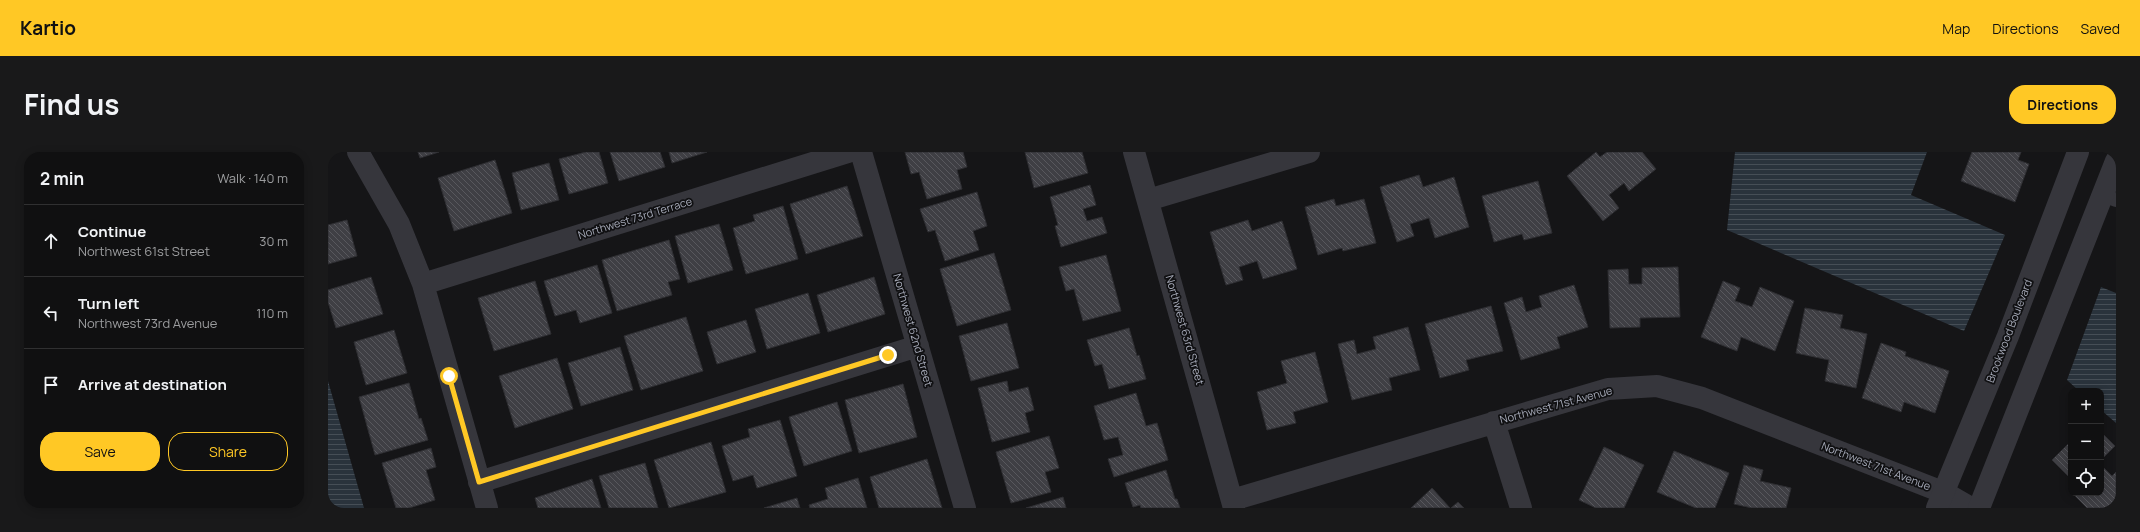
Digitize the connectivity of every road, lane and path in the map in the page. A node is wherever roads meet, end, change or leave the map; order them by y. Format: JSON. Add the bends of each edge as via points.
{"nodes":[{"id":1,"x":358,"y":152,"type":"edge"},
{"id":2,"x":848,"y":152,"type":"edge"},
{"id":3,"x":861,"y":152,"type":"edge"},
{"id":4,"x":1134,"y":152,"type":"edge"},
{"id":5,"x":1309,"y":152,"type":"edge"},
{"id":6,"x":2078,"y":152,"type":"edge"},
{"id":7,"x":2116,"y":161,"type":"edge"},
{"id":8,"x":2109,"y":197,"type":"edge"},
{"id":9,"x":1148,"y":200,"type":"junction"},
{"id":10,"x":422,"y":284,"type":"junction"},
{"id":11,"x":918,"y":346,"type":"junction"},
{"id":12,"x":1494,"y":422,"type":"junction"},
{"id":13,"x":479,"y":482,"type":"junction"},
{"id":14,"x":1941,"y":500,"type":"edge"},
{"id":15,"x":1233,"y":504,"type":"edge"},
{"id":16,"x":487,"y":508,"type":"edge"},
{"id":17,"x":965,"y":508,"type":"edge"},
{"id":18,"x":1521,"y":508,"type":"edge"},
{"id":19,"x":1971,"y":508,"type":"edge"},
{"id":20,"x":1979,"y":508,"type":"edge"}],
"edges":[{"from":1,"to":10,"type":"street","via":[[399,224]]},
{"from":2,"to":10,"type":"street","name":"Northwest 73rd Terrace"},
{"from":3,"to":11,"type":"street","name":"Northwest 62nd Street"},
{"from":4,"to":9,"type":"street","name":"Northwest 63rd Street"},
{"from":5,"to":9,"type":"street"},
{"from":6,"to":14,"type":"street","name":"Brookwood Boulevard","via":[[2005,343]]},
{"from":7,"to":8,"type":"street"},
{"from":8,"to":20,"type":"street"},
{"from":9,"to":15,"type":"street","name":"Northwest 63rd Street"},
{"from":10,"to":13,"type":"street"},
{"from":11,"to":13,"type":"street"},
{"from":11,"to":17,"type":"street","name":"Northwest 62nd Street"},
{"from":12,"to":14,"type":"street","name":"Northwest 71st Avenue","via":[[1608,390],[1657,386],[1702,398]]},
{"from":12,"to":15,"type":"street","name":"Northwest 71st Avenue"},
{"from":12,"to":18,"type":"street"},
{"from":13,"to":16,"type":"street"},
{"from":14,"to":19,"type":"street","name":"Northwest 71st Avenue"}]}
